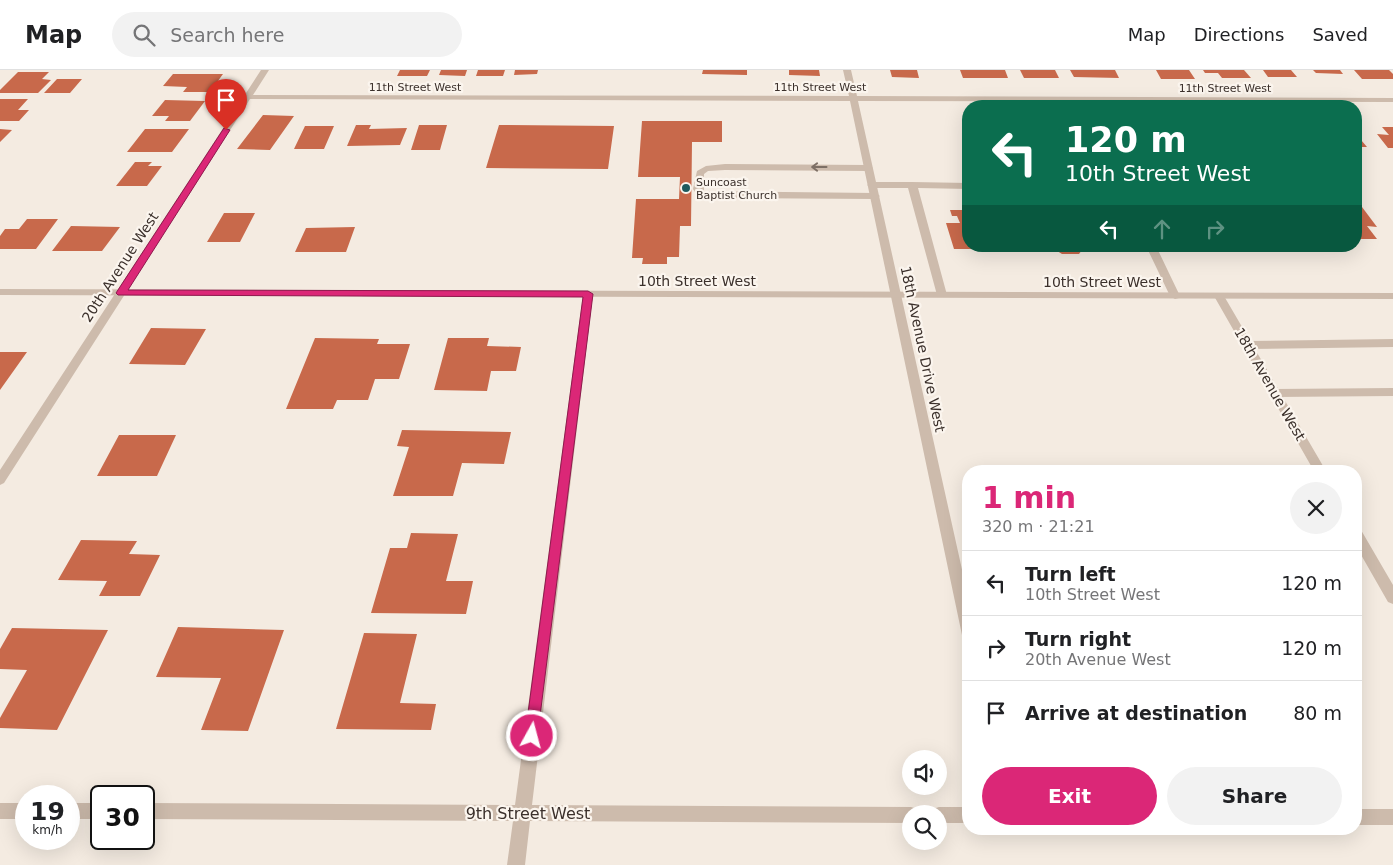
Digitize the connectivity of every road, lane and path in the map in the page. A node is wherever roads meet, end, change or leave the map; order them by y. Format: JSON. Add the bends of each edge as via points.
{"nodes":[{"id":1,"x":266,"y":70,"type":"edge"},
{"id":2,"x":847,"y":70,"type":"edge"},
{"id":3,"x":248,"y":98,"type":"junction"},
{"id":4,"x":854,"y":99,"type":"junction"},
{"id":5,"x":1362,"y":100,"type":"edge"},
{"id":6,"x":1393,"y":100,"type":"edge"},
{"id":7,"x":962,"y":102,"type":"edge"},
{"id":8,"x":868,"y":168,"type":"junction"},
{"id":9,"x":912,"y":185,"type":"junction"},
{"id":10,"x":962,"y":186,"type":"edge"},
{"id":11,"x":873,"y":190,"type":"junction"},
{"id":12,"x":1155,"y":252,"type":"edge"},
{"id":13,"x":0,"y":292,"type":"edge"},
{"id":14,"x":121,"y":293,"type":"junction"},
{"id":15,"x":588,"y":294,"type":"junction"},
{"id":16,"x":896,"y":295,"type":"junction"},
{"id":17,"x":942,"y":295,"type":"junction"},
{"id":18,"x":1175,"y":296,"type":"junction"},
{"id":19,"x":1220,"y":296,"type":"junction"},
{"id":20,"x":1393,"y":296,"type":"edge"},
{"id":21,"x":1393,"y":343,"type":"edge"},
{"id":22,"x":1248,"y":345,"type":"junction"},
{"id":23,"x":1393,"y":392,"type":"edge"},
{"id":24,"x":1275,"y":393,"type":"junction"},
{"id":25,"x":1317,"y":465,"type":"edge"},
{"id":26,"x":0,"y":480,"type":"edge"},
{"id":27,"x":1362,"y":544,"type":"edge"},
{"id":28,"x":1393,"y":598,"type":"edge"},
{"id":29,"x":962,"y":602,"type":"edge"},
{"id":30,"x":0,"y":811,"type":"edge"},
{"id":31,"x":15,"y":811,"type":"edge"},
{"id":32,"x":155,"y":811,"type":"edge"},
{"id":33,"x":522,"y":812,"type":"junction"},
{"id":34,"x":902,"y":815,"type":"edge"},
{"id":35,"x":947,"y":815,"type":"edge"},
{"id":36,"x":962,"y":815,"type":"edge"},
{"id":37,"x":1362,"y":817,"type":"edge"},
{"id":38,"x":1393,"y":817,"type":"edge"},
{"id":39,"x":516,"y":865,"type":"edge"}],
"edges":[{"from":1,"to":3,"type":"street","name":"20th Avenue West"},
{"from":2,"to":4,"type":"street","name":"18th Avenue Drive West"},
{"from":3,"to":4,"type":"street","name":"11th Street West"},
{"from":3,"to":14,"type":"street","name":"20th Avenue West"},
{"from":4,"to":7,"type":"street","name":"11th Street West"},
{"from":4,"to":8,"type":"street","name":"18th Avenue Drive West"},
{"from":5,"to":6,"type":"street","name":"11th Street West"},
{"from":8,"to":11,"type":"street","name":"18th Avenue Drive West"},
{"from":8,"to":11,"type":"street","one_way":true,"via":[[706,169],[700,173],[698,189],[708,195]]},
{"from":9,"to":10,"type":"street"},
{"from":9,"to":11,"type":"street"},
{"from":9,"to":17,"type":"street"},
{"from":11,"to":16,"type":"street","name":"18th Avenue Drive West"},
{"from":12,"to":18,"type":"street"},
{"from":13,"to":14,"type":"street","name":"10th Street West"},
{"from":14,"to":15,"type":"street","name":"10th Street West"},
{"from":14,"to":26,"type":"street","name":"20th Avenue West"},
{"from":15,"to":16,"type":"street","name":"10th Street West"},
{"from":15,"to":33,"type":"street"},
{"from":16,"to":17,"type":"street","name":"10th Street West"},
{"from":16,"to":29,"type":"street","name":"18th Avenue Drive West"},
{"from":17,"to":18,"type":"street","name":"10th Street West"},
{"from":18,"to":19,"type":"street","name":"10th Street West"},
{"from":19,"to":20,"type":"street","name":"10th Street West"},
{"from":19,"to":22,"type":"street","name":"18th Avenue West"},
{"from":21,"to":22,"type":"street"},
{"from":22,"to":24,"type":"street","name":"18th Avenue West"},
{"from":23,"to":24,"type":"street"},
{"from":24,"to":25,"type":"street","name":"18th Avenue West"},
{"from":27,"to":28,"type":"street"},
{"from":30,"to":31,"type":"street"},
{"from":32,"to":33,"type":"street","name":"9th Street West"},
{"from":33,"to":34,"type":"street","name":"9th Street West"},
{"from":33,"to":39,"type":"street"},
{"from":35,"to":36,"type":"street"},
{"from":37,"to":38,"type":"street"}]}
